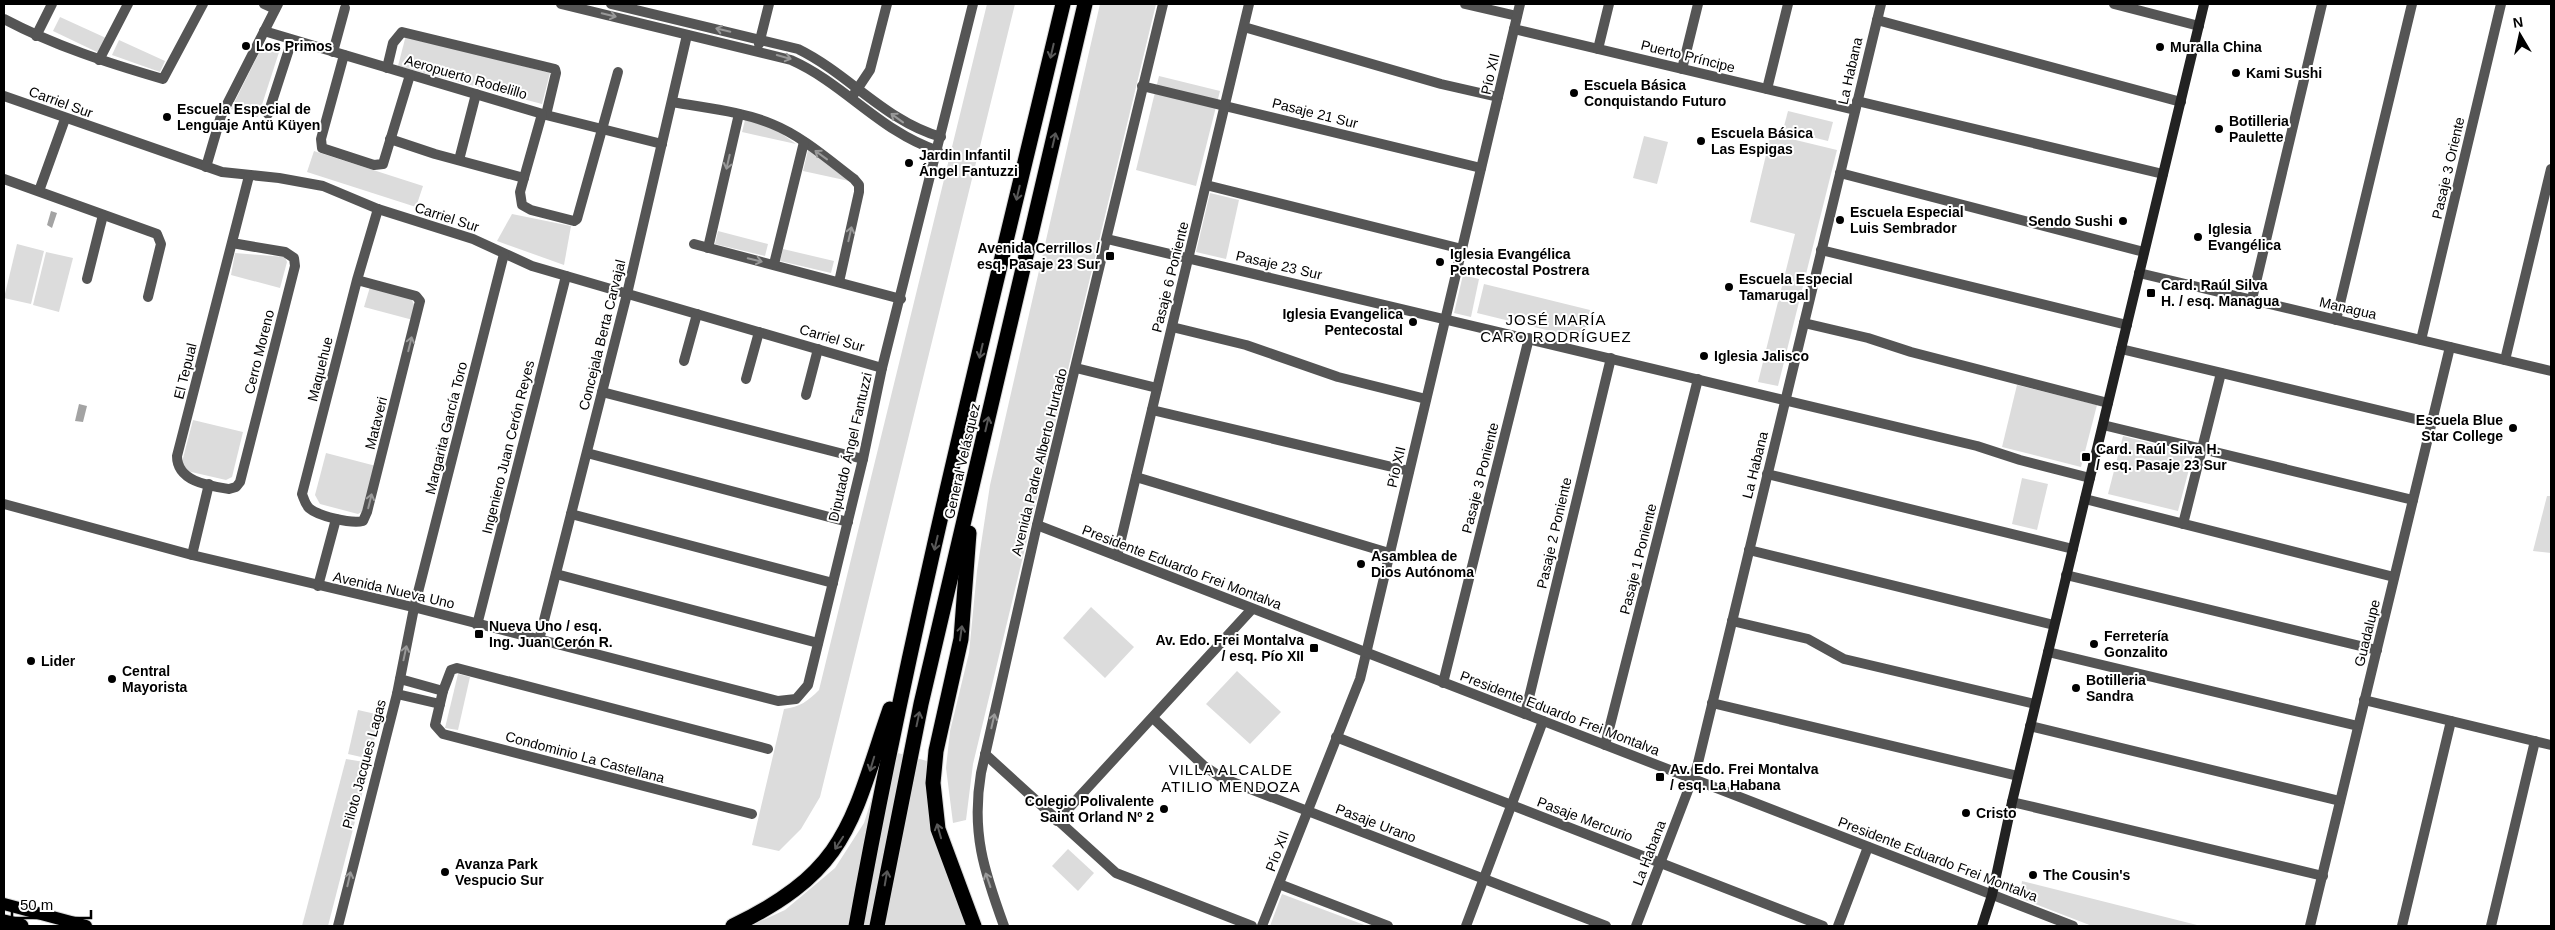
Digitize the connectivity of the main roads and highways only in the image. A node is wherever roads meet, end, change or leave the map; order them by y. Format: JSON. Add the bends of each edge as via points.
{"nodes":[{"id":1,"x":1063,"y":4,"type":"edge"},
{"id":2,"x":1085,"y":4,"type":"edge"},
{"id":3,"x":2204,"y":4,"type":"edge"},
{"id":4,"x":976,"y":471,"type":"junction"},
{"id":5,"x":910,"y":652,"type":"junction"},
{"id":6,"x":4,"y":904,"type":"edge"},
{"id":7,"x":4,"y":922,"type":"edge"},
{"id":8,"x":21,"y":926,"type":"edge"},
{"id":9,"x":86,"y":926,"type":"edge"},
{"id":10,"x":733,"y":926,"type":"edge"},
{"id":11,"x":856,"y":926,"type":"edge"},
{"id":12,"x":878,"y":926,"type":"edge"},
{"id":13,"x":974,"y":926,"type":"edge"},
{"id":14,"x":1982,"y":926,"type":"edge"}],
"edges":[{"from":1,"to":5,"type":"highway","name":"General Velásquez","one_way":true},
{"from":4,"to":2,"type":"highway","name":"General Velásquez","one_way":true},
{"from":3,"to":14,"type":"main road"},
{"from":12,"to":4,"type":"highway","name":"General Velásquez","one_way":true,"via":[[913,740]]},
{"from":13,"to":4,"type":"highway","one_way":true,"via":[[938,829],[932,783],[961,639]]},
{"from":5,"to":10,"type":"highway","one_way":true,"via":[[860,800],[836,848],[819,869],[790,895]]},
{"from":5,"to":11,"type":"highway","name":"General Velásquez"},
{"from":6,"to":9,"type":"main road"},
{"from":7,"to":8,"type":"highway"}]}
